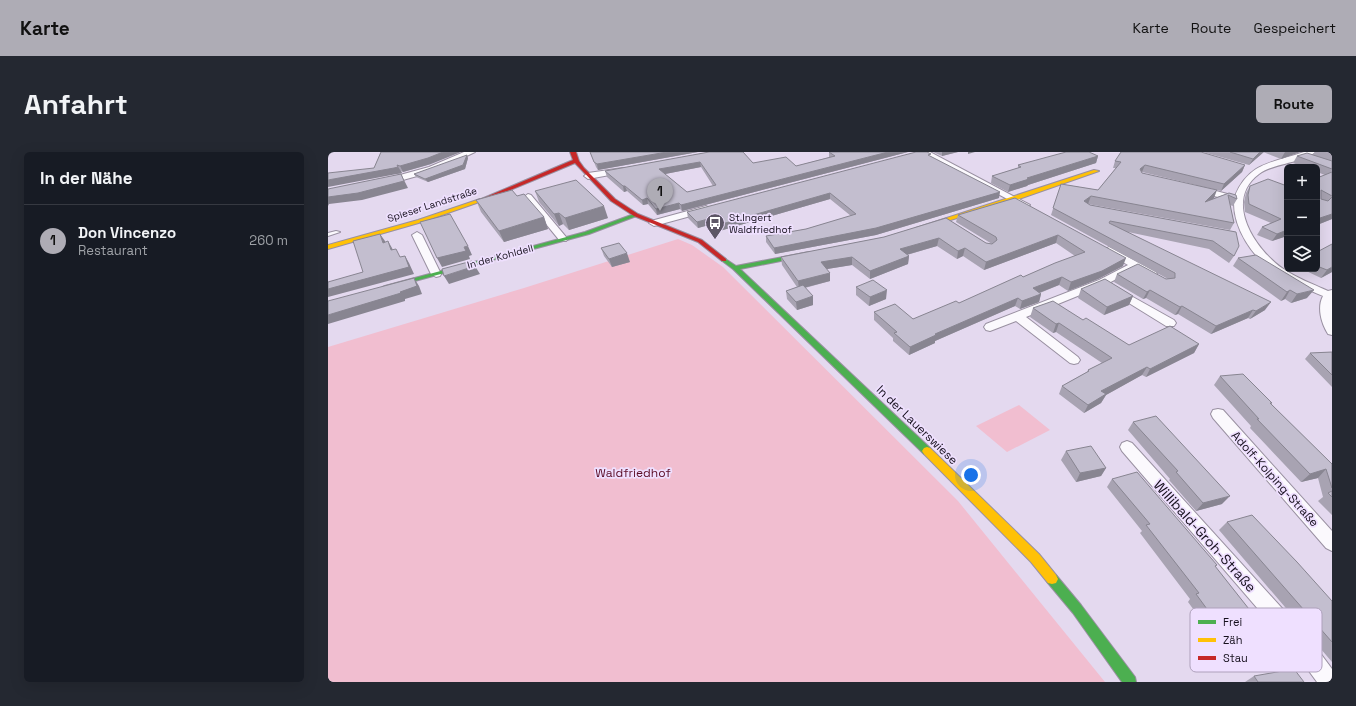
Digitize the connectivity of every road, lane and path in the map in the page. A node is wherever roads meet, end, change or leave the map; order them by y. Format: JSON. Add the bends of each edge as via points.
{"nodes":[{"id":1,"x":471,"y":152,"type":"edge"},
{"id":2,"x":921,"y":153,"type":"edge"},
{"id":3,"x":1307,"y":154,"type":"edge"},
{"id":4,"x":574,"y":156,"type":"edge"},
{"id":5,"x":1317,"y":160,"type":"edge"},
{"id":6,"x":635,"y":168,"type":"edge"},
{"id":7,"x":1096,"y":171,"type":"dead end"},
{"id":8,"x":588,"y":176,"type":"junction"},
{"id":9,"x":374,"y":185,"type":"edge"},
{"id":10,"x":1191,"y":188,"type":"edge"},
{"id":11,"x":528,"y":197,"type":"edge"},
{"id":12,"x":1014,"y":199,"type":"junction"},
{"id":13,"x":1238,"y":199,"type":"junction"},
{"id":14,"x":716,"y":207,"type":"edge"},
{"id":15,"x":1034,"y":210,"type":"edge"},
{"id":16,"x":636,"y":215,"type":"junction"},
{"id":17,"x":944,"y":220,"type":"junction"},
{"id":18,"x":654,"y":223,"type":"junction"},
{"id":19,"x":957,"y":228,"type":"edge"},
{"id":20,"x":913,"y":230,"type":"edge"},
{"id":21,"x":338,"y":232,"type":"dead end"},
{"id":22,"x":328,"y":235,"type":"edge"},
{"id":23,"x":417,"y":235,"type":"dead end"},
{"id":24,"x":1234,"y":235,"type":"edge"},
{"id":25,"x":1249,"y":238,"type":"junction"},
{"id":26,"x":563,"y":239,"type":"junction"},
{"id":27,"x":1102,"y":246,"type":"edge"},
{"id":28,"x":328,"y":247,"type":"edge"},
{"id":29,"x":820,"y":252,"type":"edge"},
{"id":30,"x":1136,"y":265,"type":"junction"},
{"id":31,"x":735,"y":268,"type":"junction"},
{"id":32,"x":436,"y":274,"type":"junction"},
{"id":33,"x":1160,"y":279,"type":"edge"},
{"id":34,"x":1103,"y":282,"type":"junction"},
{"id":35,"x":374,"y":291,"type":"edge"},
{"id":36,"x":1330,"y":294,"type":"edge"},
{"id":37,"x":1018,"y":317,"type":"junction"},
{"id":38,"x":1170,"y":322,"type":"dead end"},
{"id":39,"x":990,"y":327,"type":"dead end"},
{"id":40,"x":1332,"y":331,"type":"edge"},
{"id":41,"x":1074,"y":360,"type":"dead end"},
{"id":42,"x":1218,"y":414,"type":"dead end"},
{"id":43,"x":1127,"y":447,"type":"dead end"},
{"id":44,"x":1332,"y":543,"type":"edge"},
{"id":45,"x":1269,"y":608,"type":"edge"},
{"id":46,"x":1321,"y":672,"type":"edge"},
{"id":47,"x":1130,"y":682,"type":"edge"},
{"id":48,"x":1328,"y":682,"type":"edge"}],
"edges":[{"from":1,"to":9,"type":"street","via":[[432,169]]},
{"from":2,"to":12,"type":"street"},
{"from":3,"to":5,"type":"street"},
{"from":3,"to":13,"type":"street","via":[[1254,174],[1240,190]]},
{"from":4,"to":8,"type":"street","name":"In der Lauerswiese"},
{"from":4,"to":28,"type":"street","name":"Spieser Landstraße","via":[[456,210]]},
{"from":6,"to":8,"type":"street"},
{"from":7,"to":12,"type":"street"},
{"from":8,"to":16,"type":"street","name":"In der Lauerswiese","via":[[613,200]]},
{"from":10,"to":13,"type":"street"},
{"from":11,"to":26,"type":"street"},
{"from":12,"to":15,"type":"street"},
{"from":12,"to":17,"type":"street"},
{"from":13,"to":25,"type":"street","via":[[1243,225]]},
{"from":14,"to":18,"type":"street"},
{"from":16,"to":18,"type":"street","name":"In der Lauerswiese"},
{"from":16,"to":26,"type":"street","name":"In der Kohldell"},
{"from":17,"to":19,"type":"street"},
{"from":17,"to":20,"type":"street"},
{"from":18,"to":31,"type":"street","name":"In der Lauerswiese","via":[[700,241]]},
{"from":21,"to":22,"type":"lane"},
{"from":23,"to":32,"type":"street"},
{"from":24,"to":25,"type":"street"},
{"from":25,"to":36,"type":"street","via":[[1255,248],[1279,271]]},
{"from":26,"to":32,"type":"street","name":"In der Kohldell"},
{"from":27,"to":30,"type":"street"},
{"from":29,"to":31,"type":"street"},
{"from":30,"to":33,"type":"street"},
{"from":30,"to":34,"type":"street"},
{"from":31,"to":47,"type":"street","name":"In der Lauerswiese","via":[[859,384],[1035,558],[1077,609]]},
{"from":32,"to":35,"type":"street","name":"In der Kohldell"},
{"from":34,"to":37,"type":"street"},
{"from":34,"to":38,"type":"street"},
{"from":36,"to":40,"type":"street","via":[[1326,303],[1327,319]]},
{"from":37,"to":39,"type":"street"},
{"from":37,"to":41,"type":"street"},
{"from":42,"to":44,"type":"street","name":"Adolf-Kolping-Straße"},
{"from":43,"to":45,"type":"street","name":"Willibald-Groh-Straße"},
{"from":46,"to":48,"type":"street","name":"Willibald-Groh-Straße"}]}
